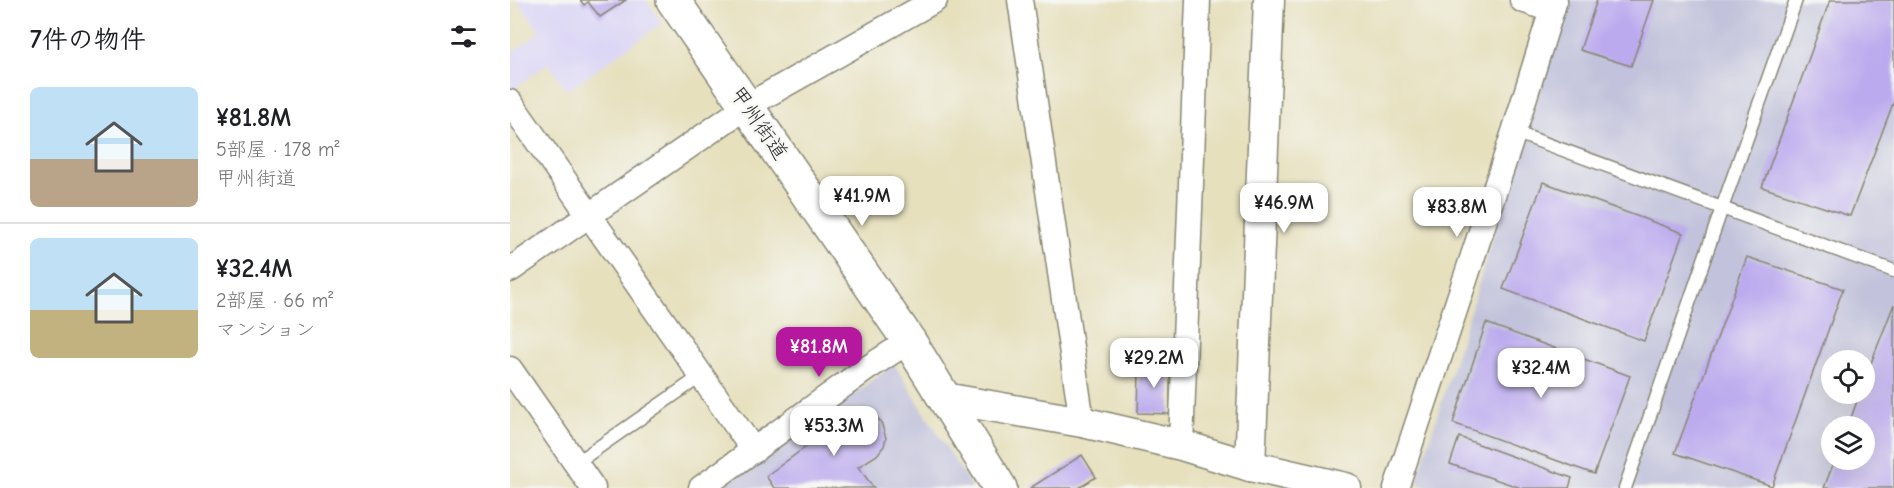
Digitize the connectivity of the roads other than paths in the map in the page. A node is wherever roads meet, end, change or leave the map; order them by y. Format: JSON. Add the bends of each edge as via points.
{"nodes":[{"id":1,"x":673,"y":0,"type":"edge"},
{"id":2,"x":935,"y":0,"type":"edge"},
{"id":3,"x":1020,"y":0,"type":"edge"},
{"id":4,"x":1198,"y":0,"type":"edge"},
{"id":5,"x":1269,"y":0,"type":"edge"},
{"id":6,"x":1522,"y":0,"type":"edge"},
{"id":7,"x":1796,"y":0,"type":"edge"},
{"id":8,"x":1553,"y":5,"type":"edge"},
{"id":9,"x":510,"y":102,"type":"edge"},
{"id":10,"x":747,"y":106,"type":"junction"},
{"id":11,"x":1514,"y":132,"type":"junction"},
{"id":12,"x":1722,"y":208,"type":"junction"},
{"id":13,"x":588,"y":214,"type":"junction"},
{"id":14,"x":510,"y":270,"type":"edge"},
{"id":15,"x":1894,"y":272,"type":"edge"},
{"id":16,"x":909,"y":341,"type":"junction"},
{"id":17,"x":510,"y":369,"type":"edge"},
{"id":18,"x":701,"y":376,"type":"junction"},
{"id":19,"x":944,"y":398,"type":"junction"},
{"id":20,"x":1082,"y":422,"type":"junction"},
{"id":21,"x":1181,"y":445,"type":"junction"},
{"id":22,"x":754,"y":451,"type":"junction"},
{"id":23,"x":576,"y":463,"type":"junction"},
{"id":24,"x":1250,"y":466,"type":"junction"},
{"id":25,"x":593,"y":488,"type":"edge"},
{"id":26,"x":701,"y":488,"type":"edge"},
{"id":27,"x":1000,"y":488,"type":"edge"},
{"id":28,"x":1346,"y":488,"type":"edge"},
{"id":29,"x":1396,"y":488,"type":"edge"},
{"id":30,"x":1625,"y":488,"type":"edge"}],
"edges":[{"from":1,"to":10,"type":"main road","name":"甲州街道"},
{"from":2,"to":10,"type":"street"},
{"from":3,"to":20,"type":"street"},
{"from":4,"to":21,"type":"street"},
{"from":5,"to":24,"type":"street"},
{"from":6,"to":8,"type":"street"},
{"from":7,"to":12,"type":"lane"},
{"from":8,"to":11,"type":"street"},
{"from":9,"to":13,"type":"street"},
{"from":10,"to":13,"type":"street"},
{"from":10,"to":16,"type":"main road","name":"甲州街道"},
{"from":11,"to":12,"type":"lane"},
{"from":11,"to":29,"type":"street"},
{"from":12,"to":15,"type":"lane"},
{"from":12,"to":30,"type":"lane"},
{"from":13,"to":14,"type":"street"},
{"from":13,"to":18,"type":"street"},
{"from":16,"to":19,"type":"main road","name":"甲州街道"},
{"from":16,"to":22,"type":"street"},
{"from":17,"to":23,"type":"street"},
{"from":18,"to":22,"type":"street"},
{"from":18,"to":23,"type":"lane"},
{"from":19,"to":20,"type":"street"},
{"from":19,"to":27,"type":"main road","name":"甲州街道"},
{"from":20,"to":21,"type":"street"},
{"from":21,"to":24,"type":"street"},
{"from":22,"to":26,"type":"street"},
{"from":23,"to":25,"type":"street"},
{"from":24,"to":28,"type":"street"}]}
